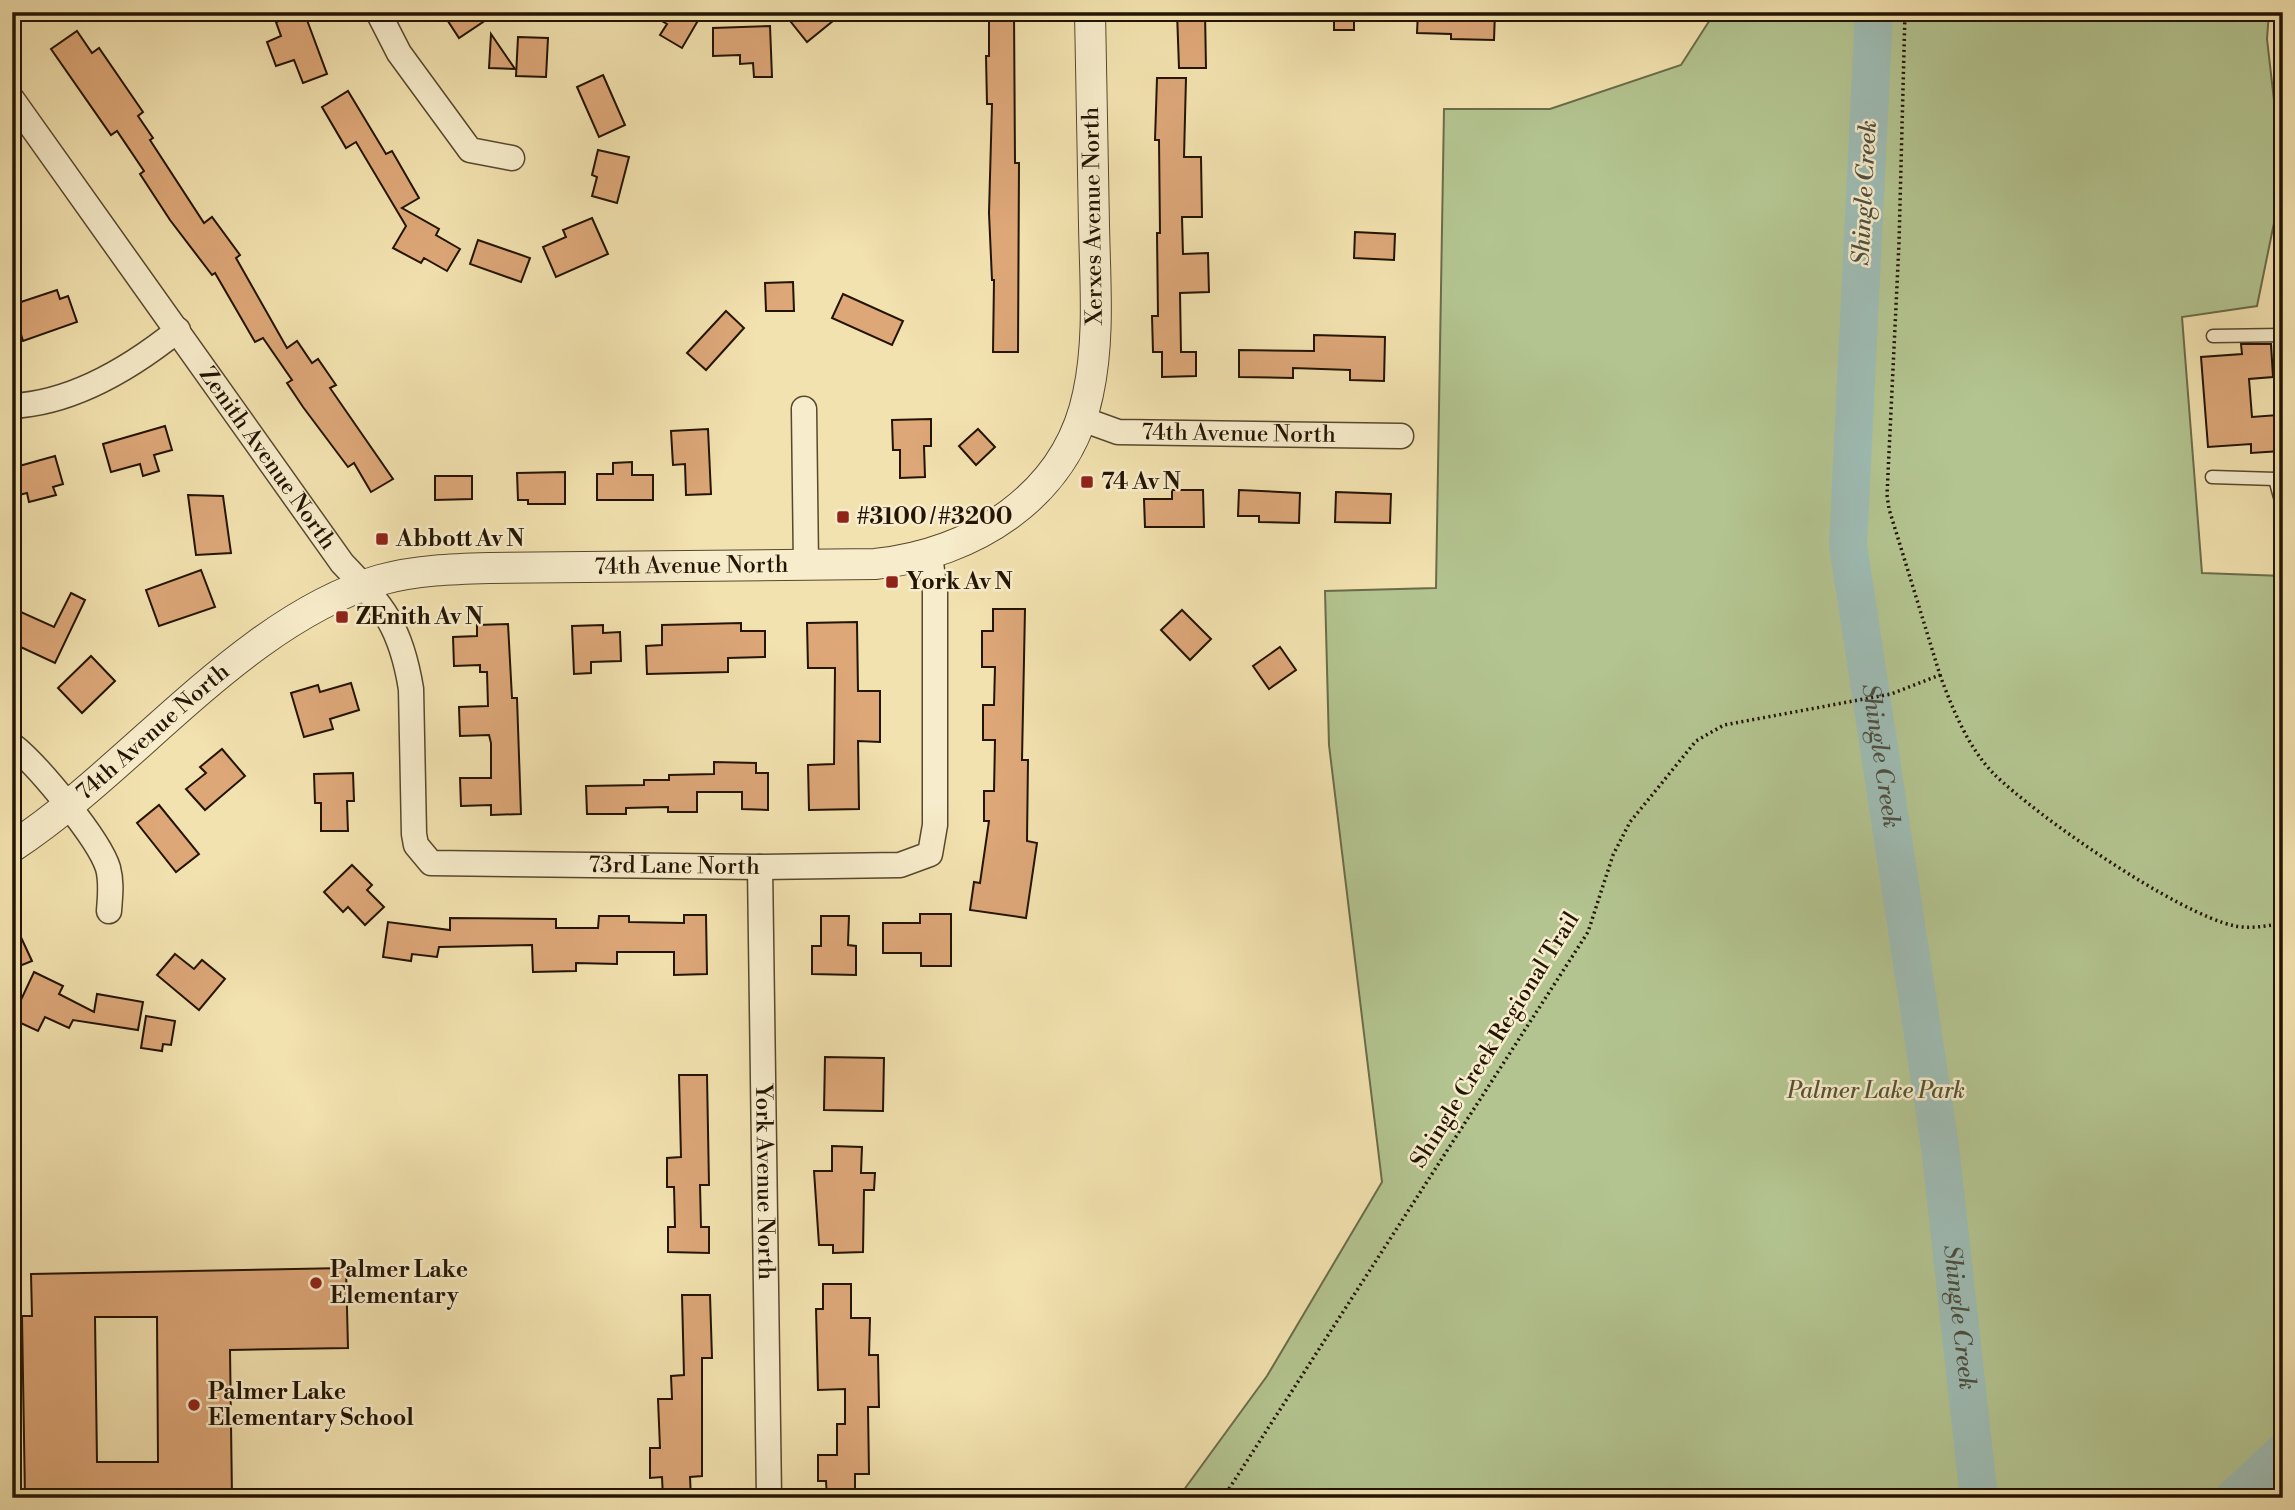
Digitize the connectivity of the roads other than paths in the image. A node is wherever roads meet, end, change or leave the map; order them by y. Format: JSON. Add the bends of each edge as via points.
{"nodes":[{"id":1,"x":378,"y":12,"type":"edge"},
{"id":2,"x":1090,"y":12,"type":"edge"},
{"id":3,"x":12,"y":99,"type":"edge"},
{"id":4,"x":512,"y":158,"type":"dead end"},
{"id":5,"x":178,"y":330,"type":"junction"},
{"id":6,"x":2283,"y":335,"type":"edge"},
{"id":7,"x":2213,"y":337,"type":"dead end"},
{"id":8,"x":12,"y":406,"type":"edge"},
{"id":9,"x":804,"y":408,"type":"dead end"},
{"id":10,"x":1082,"y":419,"type":"junction"},
{"id":11,"x":1401,"y":436,"type":"dead end"},
{"id":12,"x":2279,"y":476,"type":"edge"},
{"id":13,"x":2212,"y":477,"type":"dead end"},
{"id":14,"x":2283,"y":508,"type":"edge"},
{"id":15,"x":930,"y":556,"type":"junction"},
{"id":16,"x":806,"y":565,"type":"junction"},
{"id":17,"x":364,"y":586,"type":"junction"},
{"id":18,"x":12,"y":745,"type":"edge"},
{"id":19,"x":68,"y":807,"type":"junction"},
{"id":20,"x":12,"y":847,"type":"edge"},
{"id":21,"x":421,"y":853,"type":"joint"},
{"id":22,"x":760,"y":867,"type":"junction"},
{"id":23,"x":109,"y":911,"type":"dead end"},
{"id":24,"x":769,"y":1498,"type":"edge"}],
"edges":[{"from":1,"to":4,"type":"street","via":[[399,53],[470,150]]},
{"from":2,"to":10,"type":"street","name":"Xerxes Avenue North","via":[[1095,339]]},
{"from":3,"to":5,"type":"street","name":"Zenith Avenue North"},
{"from":5,"to":8,"type":"street","via":[[111,376],[67,394]]},
{"from":5,"to":17,"type":"street","name":"Zenith Avenue North","via":[[342,562]]},
{"from":6,"to":7,"type":"lane"},
{"from":9,"to":16,"type":"street"},
{"from":10,"to":11,"type":"street","name":"74th Avenue North","via":[[1118,432]]},
{"from":10,"to":15,"type":"street","name":"74th Avenue North","via":[[1058,463],[1016,510],[973,539]]},
{"from":12,"to":13,"type":"lane"},
{"from":12,"to":14,"type":"lane"},
{"from":15,"to":16,"type":"street","name":"74th Avenue North","via":[[875,564]]},
{"from":15,"to":22,"type":"street","name":"73rd Lane North","via":[[935,592],[935,825],[930,854],[900,864]]},
{"from":16,"to":17,"type":"street","name":"74th Avenue North","via":[[459,569],[402,575]]},
{"from":17,"to":19,"type":"street","name":"74th Avenue North","via":[[314,608],[248,652]]},
{"from":17,"to":21,"type":"street","name":"Zenith Avenue North","via":[[389,616],[408,665],[414,834]]},
{"from":18,"to":19,"type":"street"},
{"from":19,"to":20,"type":"street","name":"74th Avenue North"},
{"from":19,"to":23,"type":"street","via":[[107,867]]},
{"from":21,"to":22,"type":"street","name":"73rd Lane North","via":[[431,863],[453,864]]},
{"from":22,"to":24,"type":"street","name":"York Avenue North"}]}
